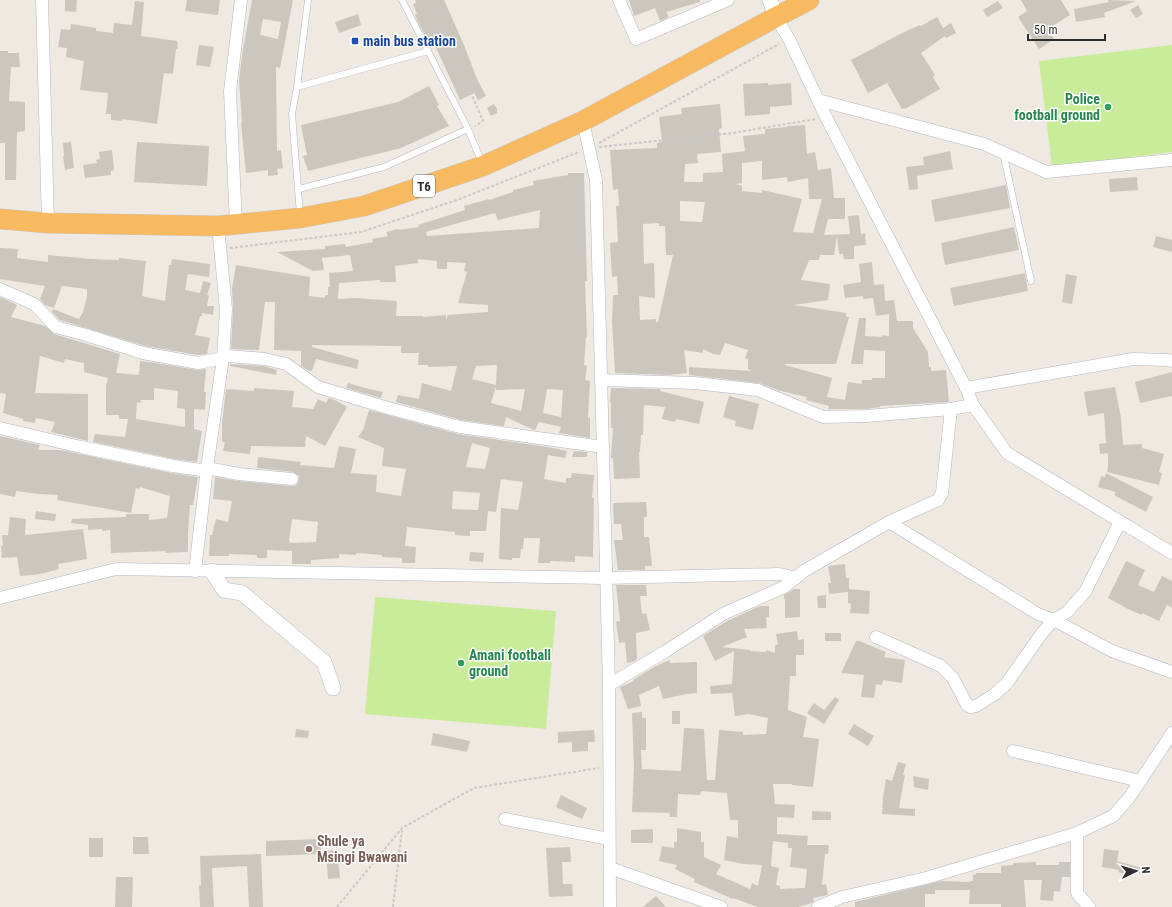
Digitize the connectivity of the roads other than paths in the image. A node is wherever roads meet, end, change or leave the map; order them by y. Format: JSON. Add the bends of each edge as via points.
{"nodes":[{"id":1,"x":42,"y":0,"type":"edge"},
{"id":2,"x":240,"y":0,"type":"edge"},
{"id":3,"x":308,"y":0,"type":"edge"},
{"id":4,"x":402,"y":0,"type":"edge"},
{"id":5,"x":619,"y":0,"type":"edge"},
{"id":6,"x":728,"y":0,"type":"edge"},
{"id":7,"x":809,"y":0,"type":"edge"},
{"id":8,"x":773,"y":8,"type":"edge"},
{"id":9,"x":428,"y":51,"type":"junction"},
{"id":10,"x":297,"y":87,"type":"junction"},
{"id":11,"x":818,"y":100,"type":"junction"},
{"id":12,"x":583,"y":121,"type":"junction"},
{"id":13,"x":468,"y":129,"type":"junction"},
{"id":14,"x":1003,"y":152,"type":"junction"},
{"id":15,"x":1172,"y":160,"type":"edge"},
{"id":16,"x":483,"y":166,"type":"junction"},
{"id":17,"x":299,"y":189,"type":"junction"},
{"id":18,"x":300,"y":218,"type":"junction"},
{"id":19,"x":0,"y":219,"type":"edge"},
{"id":20,"x":48,"y":223,"type":"junction"},
{"id":21,"x":227,"y":226,"type":"junction"},
{"id":22,"x":1031,"y":281,"type":"dead end"},
{"id":23,"x":0,"y":289,"type":"edge"},
{"id":24,"x":223,"y":358,"type":"junction"},
{"id":25,"x":1171,"y":360,"type":"edge"},
{"id":26,"x":601,"y":380,"type":"junction"},
{"id":27,"x":966,"y":388,"type":"junction"},
{"id":28,"x":973,"y":405,"type":"junction"},
{"id":29,"x":951,"y":409,"type":"junction"},
{"id":30,"x":0,"y":428,"type":"edge"},
{"id":31,"x":603,"y":447,"type":"junction"},
{"id":32,"x":207,"y":468,"type":"junction"},
{"id":33,"x":292,"y":479,"type":"dead end"},
{"id":34,"x":889,"y":522,"type":"junction"},
{"id":35,"x":1120,"y":522,"type":"junction"},
{"id":36,"x":1172,"y":553,"type":"edge"},
{"id":37,"x":195,"y":571,"type":"junction"},
{"id":38,"x":212,"y":571,"type":"junction"},
{"id":39,"x":605,"y":578,"type":"junction"},
{"id":40,"x":796,"y":578,"type":"junction"},
{"id":41,"x":0,"y":598,"type":"edge"},
{"id":42,"x":1054,"y":620,"type":"junction"},
{"id":43,"x":876,"y":637,"type":"dead end"},
{"id":44,"x":1172,"y":672,"type":"edge"},
{"id":45,"x":608,"y":685,"type":"junction"},
{"id":46,"x":333,"y":688,"type":"dead end"},
{"id":47,"x":1172,"y":733,"type":"edge"},
{"id":48,"x":1013,"y":751,"type":"dead end"},
{"id":49,"x":1140,"y":781,"type":"junction"},
{"id":50,"x":505,"y":819,"type":"dead end"},
{"id":51,"x":1077,"y":833,"type":"junction"},
{"id":52,"x":610,"y":838,"type":"junction"},
{"id":53,"x":610,"y":868,"type":"junction"},
{"id":54,"x":610,"y":907,"type":"edge"},
{"id":55,"x":721,"y":907,"type":"edge"},
{"id":56,"x":818,"y":907,"type":"edge"},
{"id":57,"x":1089,"y":907,"type":"edge"}],
"edges":[{"from":1,"to":20,"type":"street"},
{"from":2,"to":21,"type":"street","via":[[230,90]]},
{"from":3,"to":10,"type":"lane"},
{"from":4,"to":9,"type":"lane"},
{"from":5,"to":6,"type":"street","via":[[636,39]]},
{"from":7,"to":8,"type":"highway","number":"T6"},
{"from":8,"to":11,"type":"street"},
{"from":8,"to":12,"type":"highway","number":"T6"},
{"from":9,"to":10,"type":"lane"},
{"from":9,"to":13,"type":"lane"},
{"from":10,"to":17,"type":"lane","via":[[292,114]]},
{"from":11,"to":14,"type":"street","via":[[984,144]]},
{"from":11,"to":27,"type":"street"},
{"from":12,"to":16,"type":"highway","number":"T6"},
{"from":12,"to":26,"type":"street","via":[[596,180]]},
{"from":13,"to":16,"type":"lane"},
{"from":13,"to":17,"type":"lane","via":[[384,167]]},
{"from":14,"to":15,"type":"street","via":[[1046,172]]},
{"from":14,"to":22,"type":"lane"},
{"from":16,"to":18,"type":"highway","number":"T6","via":[[364,206]]},
{"from":17,"to":18,"type":"lane"},
{"from":18,"to":21,"type":"highway","number":"T6"},
{"from":19,"to":20,"type":"highway","number":"T6"},
{"from":20,"to":21,"type":"highway","number":"T6"},
{"from":21,"to":24,"type":"street","via":[[221,249],[226,309]]},
{"from":23,"to":24,"type":"street","via":[[34,304],[56,327],[168,358],[198,363]]},
{"from":24,"to":31,"type":"street","via":[[228,356],[265,359],[286,364],[318,387],[460,427]]},
{"from":24,"to":32,"type":"street"},
{"from":25,"to":27,"type":"street","via":[[1133,359]]},
{"from":26,"to":29,"type":"street","via":[[695,383],[758,390],[823,417]]},
{"from":26,"to":31,"type":"street"},
{"from":27,"to":28,"type":"street"},
{"from":28,"to":29,"type":"street"},
{"from":28,"to":35,"type":"street","via":[[1007,453]]},
{"from":29,"to":34,"type":"street","via":[[942,493],[938,500]]},
{"from":30,"to":32,"type":"street","via":[[173,466],[201,470]]},
{"from":31,"to":39,"type":"street"},
{"from":32,"to":33,"type":"street"},
{"from":32,"to":37,"type":"street"},
{"from":34,"to":40,"type":"street"},
{"from":34,"to":42,"type":"street","via":[[1038,614]]},
{"from":35,"to":36,"type":"street"},
{"from":35,"to":42,"type":"street","via":[[1085,592],[1067,612]]},
{"from":37,"to":38,"type":"street"},
{"from":37,"to":41,"type":"street","via":[[116,569]]},
{"from":38,"to":39,"type":"street"},
{"from":38,"to":46,"type":"street","via":[[224,590],[242,593],[324,662]]},
{"from":39,"to":40,"type":"street","via":[[779,574]]},
{"from":39,"to":45,"type":"street"},
{"from":40,"to":45,"type":"street","via":[[723,614]]},
{"from":42,"to":43,"type":"street","via":[[1007,683],[995,694],[970,707],[953,678],[940,666]]},
{"from":42,"to":44,"type":"street","via":[[1112,651]]},
{"from":45,"to":52,"type":"street"},
{"from":47,"to":49,"type":"street"},
{"from":48,"to":49,"type":"street"},
{"from":49,"to":51,"type":"street","via":[[1113,816]]},
{"from":50,"to":52,"type":"street"},
{"from":51,"to":56,"type":"street","via":[[926,878],[842,897]]},
{"from":51,"to":57,"type":"street","via":[[1077,893]]},
{"from":52,"to":53,"type":"street"},
{"from":53,"to":54,"type":"street"},
{"from":53,"to":55,"type":"street"}]}
